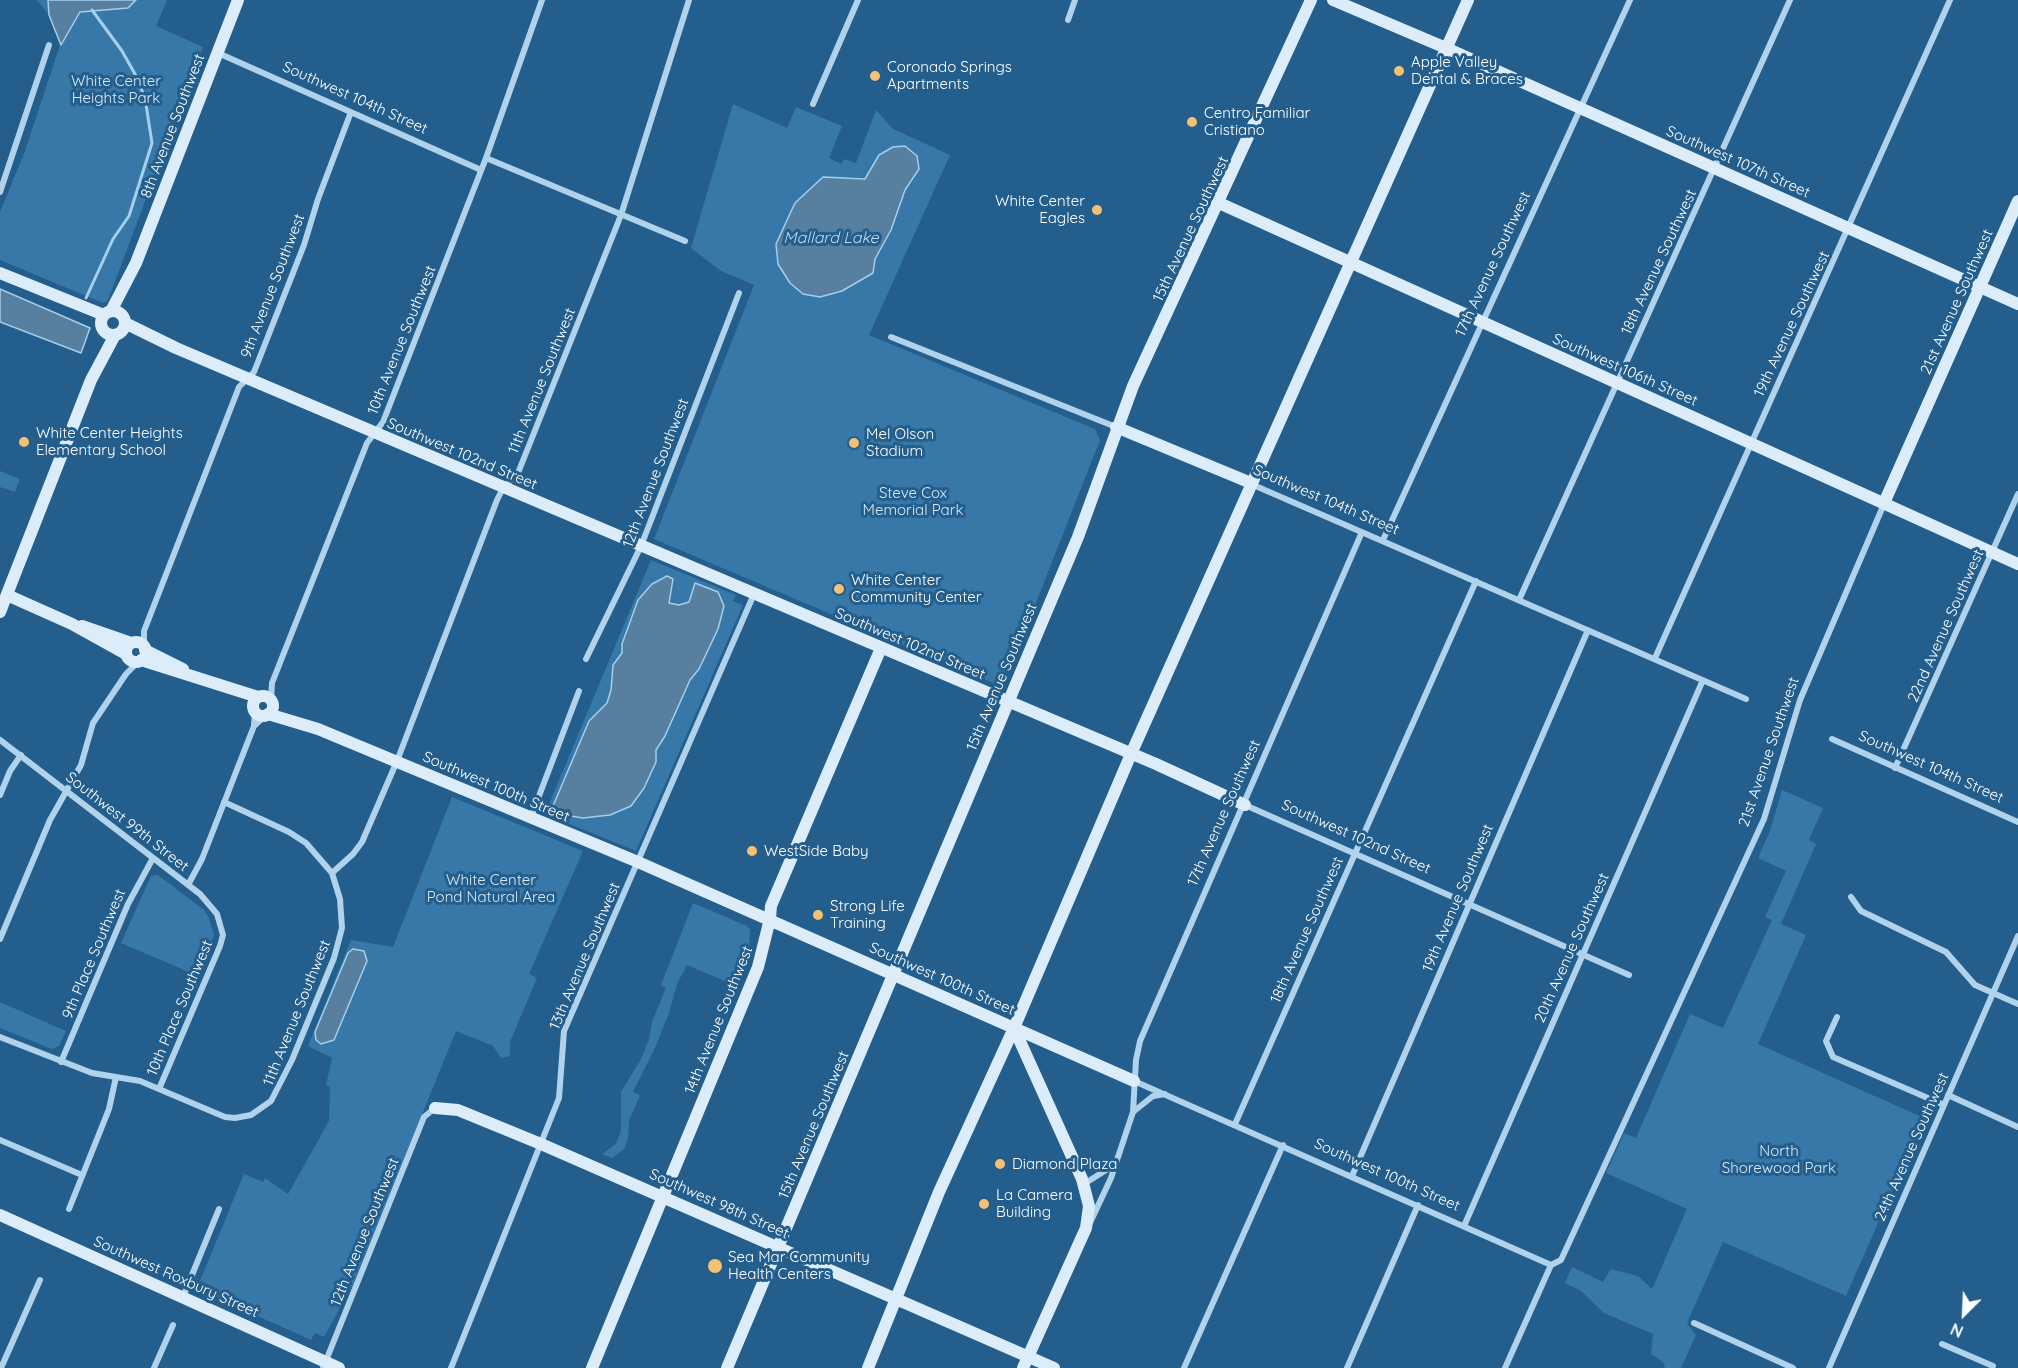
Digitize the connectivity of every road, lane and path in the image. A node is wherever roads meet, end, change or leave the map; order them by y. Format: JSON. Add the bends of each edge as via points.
{"nodes":[{"id":1,"x":238,"y":0,"type":"edge"},
{"id":2,"x":542,"y":0,"type":"edge"},
{"id":3,"x":689,"y":0,"type":"edge"},
{"id":4,"x":858,"y":0,"type":"edge"},
{"id":5,"x":1075,"y":0,"type":"edge"},
{"id":6,"x":1311,"y":0,"type":"edge"},
{"id":7,"x":1333,"y":0,"type":"edge"},
{"id":8,"x":1468,"y":0,"type":"edge"},
{"id":9,"x":1630,"y":0,"type":"edge"},
{"id":10,"x":1790,"y":0,"type":"edge"},
{"id":11,"x":1950,"y":0,"type":"edge"},
{"id":12,"x":1068,"y":20,"type":"dead end"},
{"id":13,"x":49,"y":45,"type":"dead end"},
{"id":14,"x":1446,"y":48,"type":"junction"},
{"id":15,"x":217,"y":52,"type":"junction"},
{"id":16,"x":813,"y":104,"type":"dead end"},
{"id":17,"x":1581,"y":108,"type":"junction"},
{"id":18,"x":351,"y":112,"type":"junction"},
{"id":19,"x":486,"y":158,"type":"junction"},
{"id":20,"x":1715,"y":169,"type":"junction"},
{"id":21,"x":481,"y":170,"type":"junction"},
{"id":22,"x":0,"y":192,"type":"edge"},
{"id":23,"x":2018,"y":201,"type":"edge"},
{"id":24,"x":1219,"y":202,"type":"junction"},
{"id":25,"x":621,"y":215,"type":"junction"},
{"id":26,"x":1849,"y":228,"type":"junction"},
{"id":27,"x":685,"y":242,"type":"dead end"},
{"id":28,"x":1350,"y":262,"type":"junction"},
{"id":29,"x":0,"y":273,"type":"edge"},
{"id":30,"x":1980,"y":287,"type":"junction"},
{"id":31,"x":739,"y":293,"type":"dead end"},
{"id":32,"x":2018,"y":304,"type":"edge"},
{"id":33,"x":1482,"y":322,"type":"junction"},
{"id":34,"x":113,"y":323,"type":"junction"},
{"id":35,"x":891,"y":337,"type":"dead end"},
{"id":36,"x":247,"y":378,"type":"junction"},
{"id":37,"x":1617,"y":383,"type":"junction"},
{"id":38,"x":1116,"y":427,"type":"junction"},
{"id":39,"x":374,"y":433,"type":"junction"},
{"id":40,"x":1751,"y":443,"type":"junction"},
{"id":41,"x":1251,"y":483,"type":"junction"},
{"id":42,"x":503,"y":488,"type":"junction"},
{"id":43,"x":2018,"y":494,"type":"edge"},
{"id":44,"x":1884,"y":503,"type":"junction"},
{"id":45,"x":1362,"y":531,"type":"junction"},
{"id":46,"x":1383,"y":540,"type":"junction"},
{"id":47,"x":642,"y":546,"type":"junction"},
{"id":48,"x":1992,"y":552,"type":"junction"},
{"id":49,"x":2018,"y":564,"type":"edge"},
{"id":50,"x":1476,"y":581,"type":"junction"},
{"id":51,"x":3,"y":594,"type":"edge"},
{"id":52,"x":754,"y":594,"type":"junction"},
{"id":53,"x":1519,"y":600,"type":"junction"},
{"id":54,"x":0,"y":612,"type":"edge"},
{"id":55,"x":1588,"y":630,"type":"junction"},
{"id":56,"x":144,"y":631,"type":"junction"},
{"id":57,"x":882,"y":648,"type":"junction"},
{"id":58,"x":136,"y":652,"type":"junction"},
{"id":59,"x":1655,"y":658,"type":"junction"},
{"id":60,"x":586,"y":659,"type":"dead end"},
{"id":61,"x":126,"y":674,"type":"junction"},
{"id":62,"x":1703,"y":680,"type":"junction"},
{"id":63,"x":272,"y":683,"type":"junction"},
{"id":64,"x":579,"y":691,"type":"dead end"},
{"id":65,"x":1746,"y":699,"type":"dead end"},
{"id":66,"x":1008,"y":702,"type":"junction"},
{"id":67,"x":263,"y":705,"type":"junction"},
{"id":68,"x":255,"y":726,"type":"junction"},
{"id":69,"x":1832,"y":739,"type":"dead end"},
{"id":70,"x":0,"y":740,"type":"edge"},
{"id":71,"x":1131,"y":754,"type":"junction"},
{"id":72,"x":21,"y":755,"type":"junction"},
{"id":73,"x":397,"y":761,"type":"junction"},
{"id":74,"x":1895,"y":768,"type":"junction"},
{"id":75,"x":67,"y":790,"type":"junction"},
{"id":76,"x":0,"y":795,"type":"edge"},
{"id":77,"x":224,"y":802,"type":"junction"},
{"id":78,"x":1245,"y":805,"type":"junction"},
{"id":79,"x":530,"y":818,"type":"junction"},
{"id":80,"x":2018,"y":822,"type":"edge"},
{"id":81,"x":1354,"y":852,"type":"junction"},
{"id":82,"x":153,"y":858,"type":"junction"},
{"id":83,"x":638,"y":862,"type":"junction"},
{"id":84,"x":332,"y":873,"type":"junction"},
{"id":85,"x":188,"y":885,"type":"junction"},
{"id":86,"x":1851,"y":897,"type":"dead end"},
{"id":87,"x":1468,"y":904,"type":"junction"},
{"id":88,"x":770,"y":919,"type":"junction"},
{"id":89,"x":223,"y":935,"type":"joint"},
{"id":90,"x":2018,"y":936,"type":"edge"},
{"id":91,"x":0,"y":939,"type":"edge"},
{"id":92,"x":1582,"y":956,"type":"junction"},
{"id":93,"x":892,"y":973,"type":"junction"},
{"id":94,"x":1629,"y":975,"type":"dead end"},
{"id":95,"x":1993,"y":993,"type":"junction"},
{"id":96,"x":2018,"y":1004,"type":"edge"},
{"id":97,"x":1837,"y":1017,"type":"dead end"},
{"id":98,"x":1014,"y":1028,"type":"junction"},
{"id":99,"x":0,"y":1037,"type":"edge"},
{"id":100,"x":60,"y":1062,"type":"junction"},
{"id":101,"x":116,"y":1077,"type":"junction"},
{"id":102,"x":1134,"y":1081,"type":"junction"},
{"id":103,"x":159,"y":1089,"type":"junction"},
{"id":104,"x":1165,"y":1094,"type":"junction"},
{"id":105,"x":1948,"y":1095,"type":"junction"},
{"id":106,"x":1944,"y":1105,"type":"junction"},
{"id":107,"x":435,"y":1108,"type":"joint"},
{"id":108,"x":1134,"y":1112,"type":"junction"},
{"id":109,"x":1235,"y":1124,"type":"junction"},
{"id":110,"x":2018,"y":1127,"type":"edge"},
{"id":111,"x":0,"y":1140,"type":"edge"},
{"id":112,"x":540,"y":1143,"type":"junction"},
{"id":113,"x":1283,"y":1145,"type":"junction"},
{"id":114,"x":1114,"y":1164,"type":"junction"},
{"id":115,"x":82,"y":1175,"type":"junction"},
{"id":116,"x":1352,"y":1176,"type":"junction"},
{"id":117,"x":1084,"y":1184,"type":"junction"},
{"id":118,"x":663,"y":1196,"type":"junction"},
{"id":119,"x":1418,"y":1205,"type":"junction"},
{"id":120,"x":69,"y":1209,"type":"dead end"},
{"id":121,"x":219,"y":1209,"type":"dead end"},
{"id":122,"x":0,"y":1215,"type":"edge"},
{"id":123,"x":1464,"y":1226,"type":"junction"},
{"id":124,"x":1086,"y":1228,"type":"junction"},
{"id":125,"x":779,"y":1247,"type":"junction"},
{"id":126,"x":1551,"y":1265,"type":"junction"},
{"id":127,"x":40,"y":1280,"type":"dead end"},
{"id":128,"x":183,"y":1297,"type":"junction"},
{"id":129,"x":895,"y":1298,"type":"junction"},
{"id":130,"x":887,"y":1316,"type":"junction"},
{"id":131,"x":1694,"y":1323,"type":"dead end"},
{"id":132,"x":173,"y":1325,"type":"dead end"},
{"id":133,"x":1942,"y":1344,"type":"dead end"},
{"id":134,"x":1026,"y":1362,"type":"edge"},
{"id":135,"x":324,"y":1365,"type":"edge"},
{"id":136,"x":1992,"y":1367,"type":"edge"},
{"id":137,"x":1,"y":1368,"type":"edge"},
{"id":138,"x":154,"y":1368,"type":"edge"},
{"id":139,"x":339,"y":1368,"type":"edge"},
{"id":140,"x":452,"y":1368,"type":"edge"},
{"id":141,"x":592,"y":1368,"type":"edge"},
{"id":142,"x":727,"y":1368,"type":"edge"},
{"id":143,"x":861,"y":1368,"type":"edge"},
{"id":144,"x":868,"y":1368,"type":"edge"},
{"id":145,"x":1054,"y":1368,"type":"edge"},
{"id":146,"x":1184,"y":1368,"type":"edge"},
{"id":147,"x":1347,"y":1368,"type":"edge"},
{"id":148,"x":1505,"y":1368,"type":"edge"},
{"id":149,"x":1793,"y":1368,"type":"edge"},
{"id":150,"x":1829,"y":1368,"type":"edge"}],
"edges":[{"from":1,"to":15,"type":"street","name":"8th Avenue Southwest"},
{"from":2,"to":19,"type":"street","name":"10th Avenue Southwest"},
{"from":3,"to":25,"type":"street","name":"11th Avenue Southwest"},
{"from":4,"to":16,"type":"street"},
{"from":5,"to":12,"type":"street"},
{"from":6,"to":24,"type":"street","name":"15th Avenue Southwest"},
{"from":7,"to":14,"type":"street","name":"Southwest 107th Street"},
{"from":8,"to":14,"type":"street"},
{"from":9,"to":17,"type":"street","name":"17th Avenue Southwest"},
{"from":10,"to":20,"type":"street","name":"18th Avenue Southwest"},
{"from":11,"to":26,"type":"street","name":"19th Avenue Southwest"},
{"from":13,"to":22,"type":"street"},
{"from":14,"to":17,"type":"street","name":"Southwest 107th Street"},
{"from":14,"to":28,"type":"street"},
{"from":15,"to":18,"type":"street","name":"Southwest 104th Street"},
{"from":15,"to":34,"type":"street","name":"8th Avenue Southwest"},
{"from":17,"to":20,"type":"street","name":"Southwest 107th Street"},
{"from":17,"to":33,"type":"street","name":"17th Avenue Southwest"},
{"from":18,"to":21,"type":"street","name":"Southwest 104th Street"},
{"from":18,"to":36,"type":"street","name":"9th Avenue Southwest","via":[[304,245],[254,372]]},
{"from":19,"to":21,"type":"street","name":"10th Avenue Southwest"},
{"from":19,"to":25,"type":"street"},
{"from":20,"to":26,"type":"street","name":"Southwest 107th Street"},
{"from":20,"to":37,"type":"street","name":"18th Avenue Southwest"},
{"from":21,"to":39,"type":"street","name":"10th Avenue Southwest","via":[[383,422]]},
{"from":23,"to":30,"type":"street","name":"21st Avenue Southwest"},
{"from":24,"to":28,"type":"street","name":"Southwest 106th Street"},
{"from":24,"to":38,"type":"street","name":"15th Avenue Southwest"},
{"from":25,"to":27,"type":"street"},
{"from":25,"to":42,"type":"street","name":"11th Avenue Southwest","via":[[518,473]]},
{"from":26,"to":30,"type":"street","name":"Southwest 107th Street"},
{"from":26,"to":40,"type":"street","name":"19th Avenue Southwest"},
{"from":28,"to":33,"type":"street","name":"Southwest 106th Street"},
{"from":28,"to":41,"type":"street"},
{"from":29,"to":34,"type":"street","name":"Southwest 102nd Street"},
{"from":30,"to":32,"type":"street","name":"Southwest 107th Street"},
{"from":30,"to":44,"type":"street","name":"21st Avenue Southwest"},
{"from":31,"to":47,"type":"street","name":"12th Avenue Southwest"},
{"from":33,"to":37,"type":"street","name":"Southwest 106th Street"},
{"from":33,"to":46,"type":"street","name":"17th Avenue Southwest"},
{"from":34,"to":36,"type":"street","name":"Southwest 102nd Street"},
{"from":34,"to":51,"type":"street","name":"8th Avenue Southwest"},
{"from":35,"to":38,"type":"street","name":"Southwest 104th Street"},
{"from":36,"to":39,"type":"street","name":"Southwest 102nd Street"},
{"from":36,"to":56,"type":"street","name":"9th Avenue Southwest","via":[[239,387]]},
{"from":37,"to":40,"type":"street","name":"Southwest 106th Street"},
{"from":37,"to":53,"type":"street","name":"18th Avenue Southwest"},
{"from":38,"to":41,"type":"street","name":"Southwest 104th Street"},
{"from":38,"to":66,"type":"street","name":"15th Avenue Southwest","via":[[1078,537]]},
{"from":39,"to":42,"type":"street","name":"Southwest 102nd Street"},
{"from":39,"to":63,"type":"street","name":"10th Avenue Southwest"},
{"from":40,"to":44,"type":"street","name":"Southwest 106th Street"},
{"from":40,"to":59,"type":"street","name":"19th Avenue Southwest"},
{"from":41,"to":45,"type":"street","name":"Southwest 104th Street"},
{"from":41,"to":71,"type":"street"},
{"from":42,"to":47,"type":"street","name":"Southwest 102nd Street"},
{"from":42,"to":73,"type":"street","name":"11th Avenue Southwest"},
{"from":43,"to":48,"type":"street","name":"22nd Avenue Southwest"},
{"from":44,"to":48,"type":"street","name":"Southwest 106th Street"},
{"from":44,"to":126,"type":"street","name":"21st Avenue Southwest","via":[[1800,699],[1764,819],[1562,1260]]},
{"from":45,"to":46,"type":"street","name":"Southwest 104th Street"},
{"from":45,"to":78,"type":"street","name":"17th Avenue Southwest"},
{"from":46,"to":50,"type":"street","name":"Southwest 104th Street"},
{"from":47,"to":52,"type":"street","name":"Southwest 102nd Street"},
{"from":47,"to":60,"type":"street","name":"12th Avenue Southwest"},
{"from":48,"to":49,"type":"street","name":"Southwest 106th Street"},
{"from":48,"to":74,"type":"street","name":"22nd Avenue Southwest"},
{"from":50,"to":53,"type":"street","name":"Southwest 104th Street"},
{"from":50,"to":81,"type":"street","name":"18th Avenue Southwest"},
{"from":51,"to":54,"type":"street","name":"8th Avenue Southwest"},
{"from":51,"to":58,"type":"street","name":"Southwest 100th Street"},
{"from":52,"to":57,"type":"street","name":"Southwest 102nd Street"},
{"from":52,"to":83,"type":"street","name":"13th Avenue Southwest"},
{"from":53,"to":55,"type":"street","name":"Southwest 104th Street"},
{"from":55,"to":59,"type":"street","name":"Southwest 104th Street"},
{"from":55,"to":87,"type":"street","name":"19th Avenue Southwest"},
{"from":56,"to":58,"type":"street","name":"9th Avenue Southwest"},
{"from":56,"to":58,"type":"street","name":"9th Avenue Southwest"},
{"from":57,"to":66,"type":"street","name":"Southwest 102nd Street"},
{"from":57,"to":88,"type":"street","name":"14th Avenue Southwest","via":[[771,906]]},
{"from":58,"to":61,"type":"street","name":"9th Avenue Southwest"},
{"from":58,"to":61,"type":"street","name":"9th Avenue Southwest"},
{"from":58,"to":67,"type":"street","name":"Southwest 100th Street"},
{"from":59,"to":62,"type":"street","name":"Southwest 104th Street"},
{"from":61,"to":75,"type":"street","name":"9th Avenue Southwest","via":[[93,723],[81,765]]},
{"from":62,"to":65,"type":"street","name":"Southwest 104th Street"},
{"from":62,"to":92,"type":"street","name":"20th Avenue Southwest"},
{"from":63,"to":67,"type":"street","name":"10th Avenue Southwest"},
{"from":63,"to":67,"type":"street","name":"10th Avenue Southwest"},
{"from":64,"to":79,"type":"street"},
{"from":66,"to":71,"type":"street","name":"Southwest 102nd Street"},
{"from":66,"to":93,"type":"street","name":"15th Avenue Southwest"},
{"from":67,"to":68,"type":"street","name":"10th Avenue Southwest"},
{"from":67,"to":68,"type":"street","name":"10th Avenue Southwest"},
{"from":67,"to":73,"type":"street","name":"Southwest 100th Street"},
{"from":68,"to":77,"type":"street","name":"10th Avenue Southwest"},
{"from":69,"to":74,"type":"street","name":"Southwest 104th Street"},
{"from":70,"to":72,"type":"street","name":"Southwest 99th Street"},
{"from":71,"to":78,"type":"street","name":"Southwest 102nd Street"},
{"from":71,"to":98,"type":"street"},
{"from":72,"to":75,"type":"street","name":"Southwest 99th Street"},
{"from":72,"to":76,"type":"street"},
{"from":73,"to":79,"type":"street","name":"Southwest 100th Street"},
{"from":73,"to":84,"type":"street","name":"11th Avenue Southwest","via":[[362,842]]},
{"from":74,"to":80,"type":"street","name":"Southwest 104th Street"},
{"from":75,"to":82,"type":"street","name":"Southwest 99th Street"},
{"from":75,"to":91,"type":"street","name":"9th Avenue Southwest","via":[[50,820]]},
{"from":77,"to":84,"type":"street","via":[[290,832],[306,843]]},
{"from":77,"to":85,"type":"street","name":"10th Avenue Southwest"},
{"from":78,"to":81,"type":"street","name":"Southwest 102nd Street"},
{"from":78,"to":102,"type":"street","name":"17th Avenue Southwest","via":[[1140,1041]]},
{"from":79,"to":83,"type":"street","name":"Southwest 100th Street"},
{"from":81,"to":87,"type":"street","name":"Southwest 102nd Street"},
{"from":81,"to":109,"type":"street","name":"18th Avenue Southwest"},
{"from":82,"to":85,"type":"street","name":"Southwest 99th Street"},
{"from":82,"to":100,"type":"street","name":"9th Place Southwest","via":[[128,904]]},
{"from":83,"to":88,"type":"street","name":"Southwest 100th Street"},
{"from":83,"to":112,"type":"street","name":"13th Avenue Southwest","via":[[564,1031],[561,1090]]},
{"from":84,"to":103,"type":"street","name":"11th Avenue Southwest","via":[[342,914],[340,940],[276,1095],[251,1115],[235,1118]]},
{"from":85,"to":89,"type":"street","name":"Southwest 99th Street","via":[[217,914]]},
{"from":86,"to":95,"type":"street","via":[[1861,911],[1946,952],[1968,979]]},
{"from":87,"to":92,"type":"street","name":"Southwest 102nd Street"},
{"from":87,"to":116,"type":"street","name":"19th Avenue Southwest"},
{"from":88,"to":93,"type":"street","name":"Southwest 100th Street"},
{"from":88,"to":118,"type":"street","name":"14th Avenue Southwest","via":[[759,967]]},
{"from":89,"to":103,"type":"street","name":"10th Place Southwest"},
{"from":90,"to":95,"type":"street","name":"24th Avenue Southwest"},
{"from":92,"to":94,"type":"street","name":"Southwest 102nd Street"},
{"from":92,"to":123,"type":"street","name":"20th Avenue Southwest"},
{"from":93,"to":98,"type":"street","name":"Southwest 100th Street"},
{"from":93,"to":125,"type":"street","name":"15th Avenue Southwest"},
{"from":95,"to":96,"type":"street"},
{"from":95,"to":105,"type":"street","name":"24th Avenue Southwest"},
{"from":97,"to":106,"type":"street","via":[[1826,1041],[1833,1057]]},
{"from":98,"to":102,"type":"street","name":"Southwest 100th Street"},
{"from":98,"to":117,"type":"street"},
{"from":98,"to":129,"type":"street"},
{"from":99,"to":100,"type":"street"},
{"from":100,"to":101,"type":"street"},
{"from":101,"to":103,"type":"street"},
{"from":101,"to":115,"type":"street","via":[[109,1109]]},
{"from":102,"to":104,"type":"street","name":"Southwest 100th Street"},
{"from":102,"to":108,"type":"street","name":"17th Avenue Southwest"},
{"from":104,"to":108,"type":"street","via":[[1153,1096]]},
{"from":104,"to":109,"type":"street","name":"Southwest 100th Street"},
{"from":105,"to":106,"type":"street","name":"24th Avenue Southwest"},
{"from":105,"to":110,"type":"street"},
{"from":106,"to":150,"type":"street","name":"24th Avenue Southwest"},
{"from":107,"to":112,"type":"street","name":"Southwest 98th Street","via":[[458,1110]]},
{"from":107,"to":135,"type":"street","name":"12th Avenue Southwest","via":[[424,1118]]},
{"from":108,"to":114,"type":"street","name":"17th Avenue Southwest"},
{"from":109,"to":113,"type":"street","name":"Southwest 100th Street"},
{"from":111,"to":115,"type":"street"},
{"from":112,"to":118,"type":"street","name":"Southwest 98th Street"},
{"from":112,"to":140,"type":"street","name":"13th Avenue Southwest"},
{"from":113,"to":116,"type":"street","name":"Southwest 100th Street"},
{"from":113,"to":146,"type":"street"},
{"from":114,"to":117,"type":"street"},
{"from":114,"to":124,"type":"street","name":"17th Avenue Southwest","via":[[1103,1198]]},
{"from":115,"to":120,"type":"street"},
{"from":116,"to":119,"type":"street","name":"Southwest 100th Street"},
{"from":117,"to":124,"type":"street","name":"17th Avenue Southwest","via":[[1089,1206]]},
{"from":118,"to":125,"type":"street","name":"Southwest 98th Street"},
{"from":118,"to":141,"type":"street","name":"14th Avenue Southwest"},
{"from":119,"to":123,"type":"street","name":"Southwest 100th Street"},
{"from":119,"to":147,"type":"street"},
{"from":121,"to":128,"type":"street"},
{"from":122,"to":128,"type":"street","name":"Southwest Roxbury Street"},
{"from":123,"to":126,"type":"street","name":"Southwest 100th Street"},
{"from":124,"to":134,"type":"street","name":"17th Avenue Southwest"},
{"from":125,"to":129,"type":"street","name":"Southwest 98th Street"},
{"from":125,"to":142,"type":"street","name":"15th Avenue Southwest"},
{"from":126,"to":148,"type":"street","name":"21st Avenue Southwest"},
{"from":127,"to":137,"type":"street"},
{"from":128,"to":135,"type":"street","name":"Southwest Roxbury Street"},
{"from":129,"to":130,"type":"street"},
{"from":129,"to":134,"type":"street","name":"Southwest 98th Street"},
{"from":130,"to":143,"type":"street","via":[[882,1319]]},
{"from":130,"to":144,"type":"street"},
{"from":131,"to":149,"type":"street"},
{"from":132,"to":138,"type":"street"},
{"from":133,"to":136,"type":"street"},
{"from":134,"to":145,"type":"street","name":"Southwest 98th Street"},
{"from":135,"to":139,"type":"street","name":"Southwest Roxbury Street"}]}
